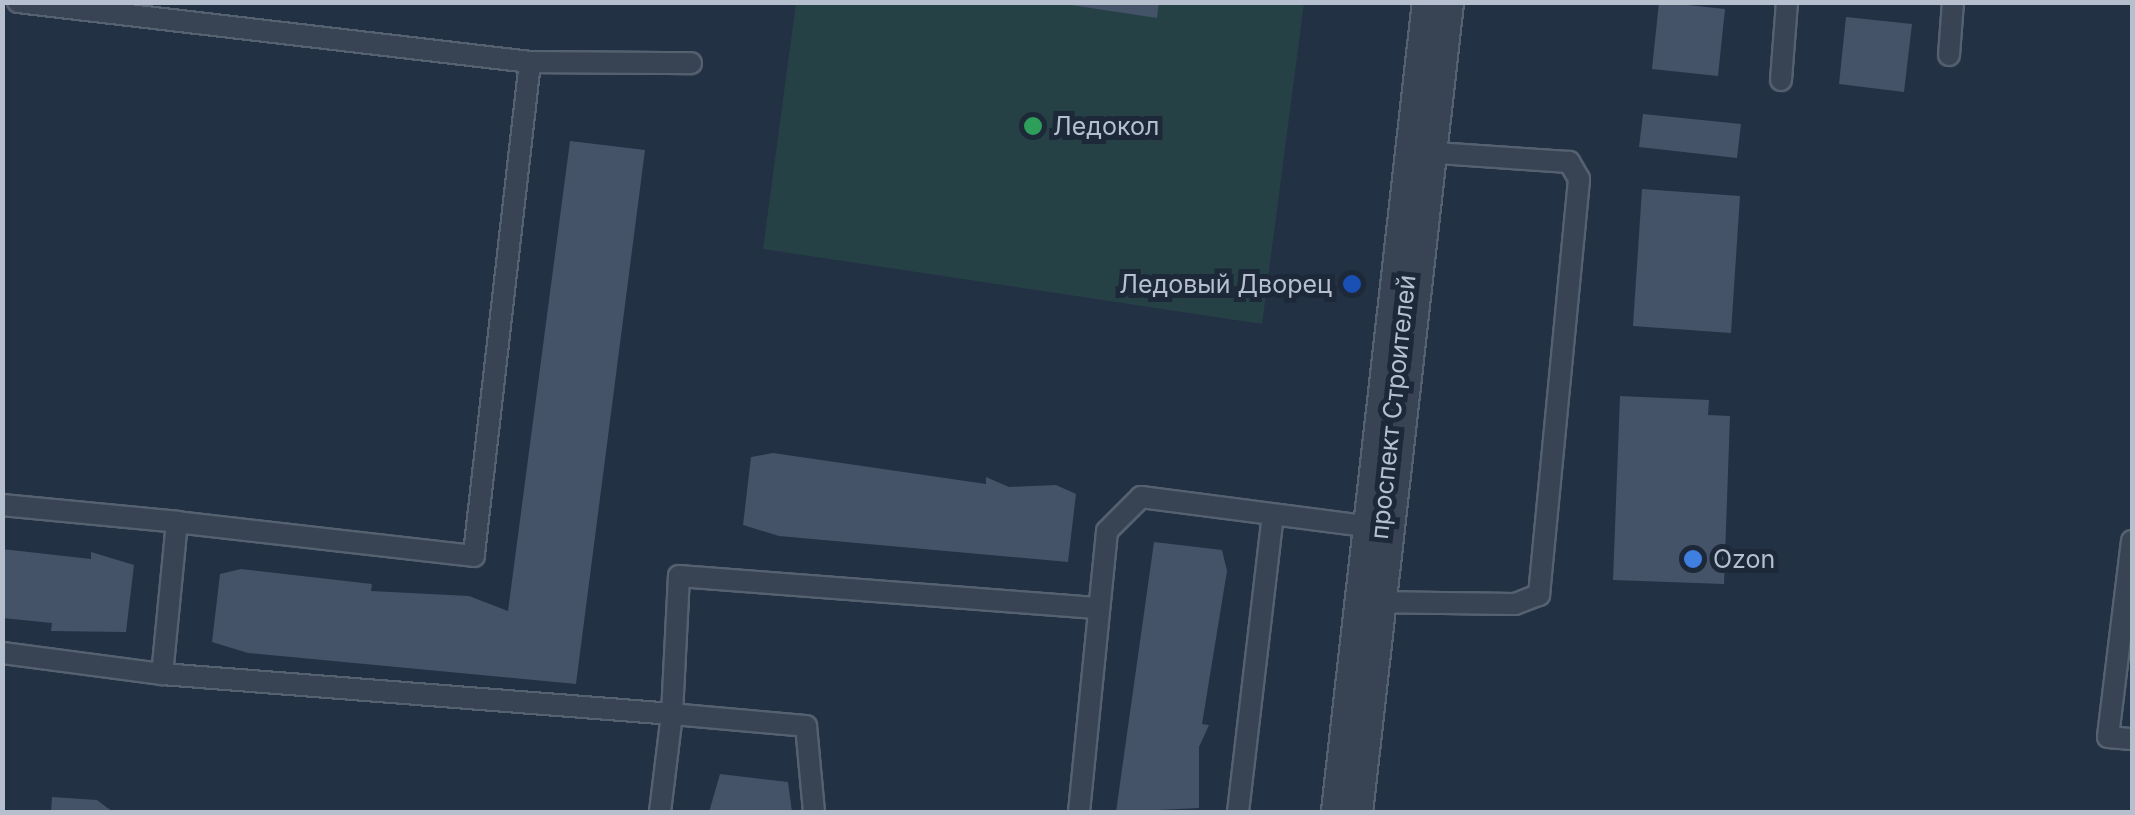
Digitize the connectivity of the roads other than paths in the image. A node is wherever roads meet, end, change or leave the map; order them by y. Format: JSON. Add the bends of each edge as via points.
{"nodes":[{"id":1,"x":18,"y":2,"type":"edge"},
{"id":2,"x":1438,"y":2,"type":"edge"},
{"id":3,"x":1787,"y":2,"type":"edge"},
{"id":4,"x":1953,"y":2,"type":"edge"},
{"id":5,"x":1948,"y":54,"type":"dead end"},
{"id":6,"x":530,"y":62,"type":"junction"},
{"id":7,"x":691,"y":63,"type":"dead end"},
{"id":8,"x":1781,"y":80,"type":"dead end"},
{"id":9,"x":1421,"y":152,"type":"junction"},
{"id":10,"x":2,"y":504,"type":"edge"},
{"id":11,"x":1273,"y":516,"type":"junction"},
{"id":12,"x":177,"y":522,"type":"junction"},
{"id":13,"x":1380,"y":528,"type":"junction"},
{"id":14,"x":2132,"y":541,"type":"edge"},
{"id":15,"x":1371,"y":602,"type":"junction"},
{"id":16,"x":1099,"y":608,"type":"junction"},
{"id":17,"x":2,"y":654,"type":"edge"},
{"id":18,"x":162,"y":674,"type":"junction"},
{"id":19,"x":672,"y":714,"type":"junction"},
{"id":20,"x":2132,"y":739,"type":"edge"},
{"id":21,"x":660,"y":812,"type":"edge"},
{"id":22,"x":814,"y":812,"type":"edge"},
{"id":23,"x":1079,"y":812,"type":"edge"},
{"id":24,"x":1238,"y":812,"type":"edge"},
{"id":25,"x":1348,"y":812,"type":"edge"}],
"edges":[{"from":1,"to":6,"type":"lane"},
{"from":2,"to":9,"type":"street","name":"проспект Строителей"},
{"from":3,"to":8,"type":"lane"},
{"from":4,"to":5,"type":"lane"},
{"from":6,"to":7,"type":"lane"},
{"from":6,"to":12,"type":"lane","via":[[474,556]]},
{"from":9,"to":13,"type":"street","name":"проспект Строителей"},
{"from":9,"to":15,"type":"lane","via":[[1568,162],[1579,179],[1538,595],[1515,604]]},
{"from":10,"to":12,"type":"lane"},
{"from":11,"to":13,"type":"lane"},
{"from":11,"to":16,"type":"lane","via":[[1142,497],[1107,531]]},
{"from":11,"to":24,"type":"lane"},
{"from":12,"to":18,"type":"lane"},
{"from":13,"to":15,"type":"street","name":"проспект Строителей"},
{"from":14,"to":20,"type":"lane","via":[[2108,737]]},
{"from":15,"to":25,"type":"street","name":"проспект Строителей"},
{"from":16,"to":19,"type":"lane","via":[[679,576]]},
{"from":16,"to":23,"type":"lane"},
{"from":17,"to":18,"type":"lane"},
{"from":18,"to":19,"type":"lane"},
{"from":19,"to":21,"type":"lane"},
{"from":19,"to":22,"type":"lane","via":[[806,726]]}]}
